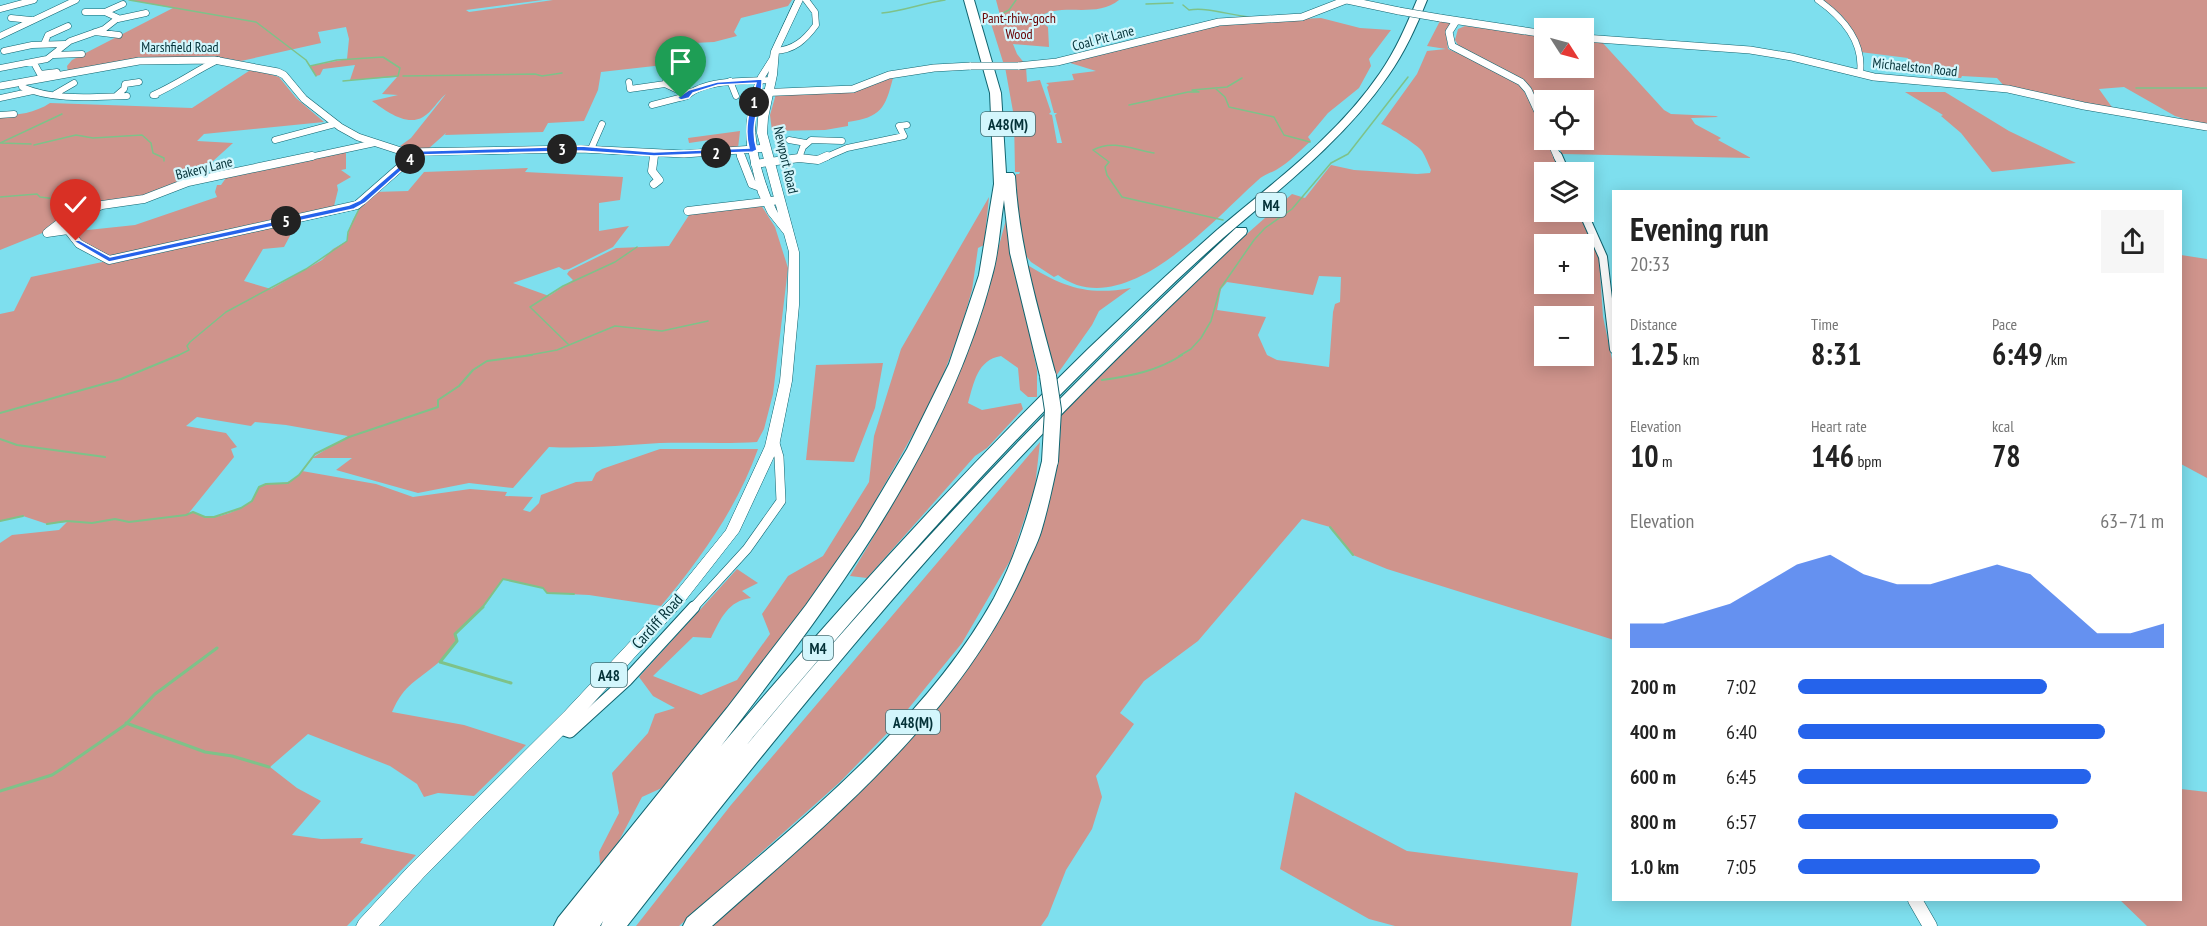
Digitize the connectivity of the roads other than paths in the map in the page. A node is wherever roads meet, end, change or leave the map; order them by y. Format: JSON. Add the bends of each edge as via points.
{"nodes":[{"id":1,"x":24,"y":0,"type":"edge"},
{"id":2,"x":34,"y":0,"type":"edge"},
{"id":3,"x":74,"y":0,"type":"edge"},
{"id":4,"x":800,"y":0,"type":"edge"},
{"id":5,"x":807,"y":0,"type":"edge"},
{"id":6,"x":969,"y":0,"type":"edge"},
{"id":7,"x":976,"y":0,"type":"edge"},
{"id":8,"x":1347,"y":0,"type":"edge"},
{"id":9,"x":1422,"y":0,"type":"edge"},
{"id":10,"x":1432,"y":0,"type":"edge"},
{"id":11,"x":1818,"y":0,"type":"edge"},
{"id":12,"x":28,"y":1,"type":"edge"},
{"id":13,"x":118,"y":5,"type":"dead end"},
{"id":14,"x":0,"y":9,"type":"edge"},
{"id":15,"x":85,"y":12,"type":"dead end"},
{"id":16,"x":105,"y":12,"type":"junction"},
{"id":17,"x":146,"y":13,"type":"dead end"},
{"id":18,"x":11,"y":18,"type":"dead end"},
{"id":19,"x":118,"y":19,"type":"junction"},
{"id":20,"x":31,"y":20,"type":"junction"},
{"id":21,"x":1456,"y":21,"type":"junction"},
{"id":22,"x":65,"y":28,"type":"dead end"},
{"id":23,"x":94,"y":32,"type":"junction"},
{"id":24,"x":1534,"y":32,"type":"edge"},
{"id":25,"x":119,"y":35,"type":"dead end"},
{"id":26,"x":0,"y":36,"type":"edge"},
{"id":27,"x":1594,"y":39,"type":"edge"},
{"id":28,"x":44,"y":44,"type":"junction"},
{"id":29,"x":65,"y":44,"type":"junction"},
{"id":30,"x":4,"y":51,"type":"dead end"},
{"id":31,"x":78,"y":53,"type":"dead end"},
{"id":32,"x":775,"y":54,"type":"junction"},
{"id":33,"x":54,"y":56,"type":"junction"},
{"id":34,"x":218,"y":60,"type":"junction"},
{"id":35,"x":34,"y":63,"type":"junction"},
{"id":36,"x":0,"y":68,"type":"edge"},
{"id":37,"x":689,"y":70,"type":"dead end"},
{"id":38,"x":57,"y":72,"type":"dead end"},
{"id":39,"x":1860,"y":73,"type":"junction"},
{"id":40,"x":760,"y":80,"type":"junction"},
{"id":41,"x":771,"y":80,"type":"junction"},
{"id":42,"x":730,"y":81,"type":"junction"},
{"id":43,"x":22,"y":82,"type":"junction"},
{"id":44,"x":70,"y":82,"type":"dead end"},
{"id":45,"x":139,"y":82,"type":"dead end"},
{"id":46,"x":629,"y":82,"type":"dead end"},
{"id":47,"x":665,"y":84,"type":"junction"},
{"id":48,"x":0,"y":86,"type":"edge"},
{"id":49,"x":33,"y":91,"type":"junction"},
{"id":50,"x":691,"y":92,"type":"junction"},
{"id":51,"x":755,"y":93,"type":"junction"},
{"id":52,"x":769,"y":93,"type":"junction"},
{"id":53,"x":54,"y":94,"type":"junction"},
{"id":54,"x":156,"y":95,"type":"dead end"},
{"id":55,"x":116,"y":96,"type":"junction"},
{"id":56,"x":127,"y":96,"type":"dead end"},
{"id":57,"x":736,"y":96,"type":"dead end"},
{"id":58,"x":1,"y":99,"type":"edge"},
{"id":59,"x":1534,"y":103,"type":"edge"},
{"id":60,"x":652,"y":105,"type":"dead end"},
{"id":61,"x":14,"y":114,"type":"dead end"},
{"id":62,"x":0,"y":115,"type":"edge"},
{"id":63,"x":335,"y":124,"type":"junction"},
{"id":64,"x":602,"y":124,"type":"dead end"},
{"id":65,"x":907,"y":124,"type":"dead end"},
{"id":66,"x":2207,"y":127,"type":"edge"},
{"id":67,"x":275,"y":140,"type":"dead end"},
{"id":68,"x":789,"y":140,"type":"dead end"},
{"id":69,"x":375,"y":143,"type":"junction"},
{"id":70,"x":806,"y":143,"type":"junction"},
{"id":71,"x":846,"y":144,"type":"junction"},
{"id":72,"x":766,"y":148,"type":"junction"},
{"id":73,"x":591,"y":149,"type":"junction"},
{"id":74,"x":753,"y":150,"type":"junction"},
{"id":75,"x":738,"y":152,"type":"junction"},
{"id":76,"x":417,"y":153,"type":"junction"},
{"id":77,"x":654,"y":154,"type":"junction"},
{"id":78,"x":799,"y":158,"type":"junction"},
{"id":79,"x":771,"y":162,"type":"junction"},
{"id":80,"x":755,"y":163,"type":"junction"},
{"id":81,"x":660,"y":181,"type":"dead end"},
{"id":82,"x":763,"y":188,"type":"junction"},
{"id":83,"x":780,"y":200,"type":"junction"},
{"id":84,"x":768,"y":201,"type":"junction"},
{"id":85,"x":688,"y":211,"type":"dead end"},
{"id":86,"x":1587,"y":222,"type":"edge"},
{"id":87,"x":788,"y":232,"type":"junction"},
{"id":88,"x":1612,"y":332,"type":"edge"},
{"id":89,"x":786,"y":381,"type":"joint"},
{"id":90,"x":773,"y":438,"type":"junction"},
{"id":91,"x":786,"y":648,"type":"junction"},
{"id":92,"x":558,"y":728,"type":"junction"},
{"id":93,"x":1916,"y":901,"type":"edge"},
{"id":94,"x":366,"y":926,"type":"edge"},
{"id":95,"x":566,"y":926,"type":"edge"},
{"id":96,"x":584,"y":926,"type":"edge"},
{"id":97,"x":613,"y":926,"type":"edge"},
{"id":98,"x":695,"y":926,"type":"edge"},
{"id":99,"x":1930,"y":926,"type":"edge"}],
"edges":[{"from":1,"to":12,"type":"street"},
{"from":2,"to":12,"type":"street"},
{"from":3,"to":20,"type":"street"},
{"from":4,"to":32,"type":"main road","name":"Newport Road","number":"A48"},
{"from":5,"to":32,"type":"street","via":[[815,12],[816,25],[792,49]]},
{"from":6,"to":91,"type":"highway","number":"A48(M)","via":[[990,62],[1000,135],[997,208],[983,286],[951,376],[913,453],[867,532]]},
{"from":7,"to":98,"type":"highway","number":"A48(M)","bridge":true,"via":[[1001,73],[1008,124],[1013,236],[1053,410],[1050,461],[1040,507],[1018,567],[993,615],[942,688],[856,781]]},
{"from":8,"to":21,"type":"street","bridge":true},
{"from":8,"to":52,"type":"street","name":"Coal Pit Lane","bridge":true,"via":[[1302,17],[1219,22],[1058,62],[934,68],[889,75],[853,89]]},
{"from":9,"to":96,"type":"highway","number":"M4","via":[[1404,43],[1362,103],[1324,144],[1202,250],[1086,360],[941,509],[746,731]]},
{"from":10,"to":97,"type":"highway","number":"M4","via":[[1400,67],[1344,137],[1185,283],[957,514],[772,729]]},
{"from":11,"to":39,"type":"street","via":[[1849,25]]},
{"from":12,"to":14,"type":"street"},
{"from":13,"to":16,"type":"street"},
{"from":15,"to":16,"type":"street"},
{"from":16,"to":19,"type":"street"},
{"from":17,"to":19,"type":"street"},
{"from":18,"to":20,"type":"street"},
{"from":19,"to":23,"type":"street"},
{"from":20,"to":26,"type":"street"},
{"from":21,"to":24,"type":"street"},
{"from":21,"to":59,"type":"street","via":[[1448,37],[1452,46],[1521,82]]},
{"from":22,"to":28,"type":"street","via":[[48,35]]},
{"from":23,"to":25,"type":"street"},
{"from":23,"to":29,"type":"street"},
{"from":27,"to":39,"type":"street","name":"Michaelston Road","via":[[1750,50]]},
{"from":28,"to":29,"type":"street"},
{"from":28,"to":30,"type":"street"},
{"from":29,"to":33,"type":"street"},
{"from":31,"to":33,"type":"street"},
{"from":32,"to":40,"type":"main road","name":"Newport Road","number":"A48"},
{"from":32,"to":41,"type":"main road","name":"Newport Road","number":"A48"},
{"from":33,"to":35,"type":"street"},
{"from":34,"to":43,"type":"street","name":"Marshfield Road","via":[[124,62]]},
{"from":34,"to":54,"type":"street"},
{"from":34,"to":63,"type":"street","name":"Marshfield Road","via":[[284,75],[304,99]]},
{"from":35,"to":36,"type":"street"},
{"from":35,"to":38,"type":"street","via":[[40,74]]},
{"from":37,"to":47,"type":"street","via":[[668,76]]},
{"from":39,"to":66,"type":"street","name":"Michaelston Road","via":[[2008,89]]},
{"from":40,"to":41,"type":"street"},
{"from":40,"to":42,"type":"street"},
{"from":40,"to":51,"type":"main road","name":"Newport Road","number":"A48"},
{"from":41,"to":52,"type":"main road","name":"Newport Road","number":"A48"},
{"from":42,"to":50,"type":"street"},
{"from":42,"to":57,"type":"street"},
{"from":43,"to":48,"type":"street","name":"Marshfield Road"},
{"from":43,"to":49,"type":"street","via":[[22,87]]},
{"from":44,"to":53,"type":"street"},
{"from":45,"to":55,"type":"street","via":[[125,84]]},
{"from":46,"to":47,"type":"street","via":[[630,89]]},
{"from":47,"to":50,"type":"street"},
{"from":49,"to":53,"type":"street"},
{"from":49,"to":58,"type":"street"},
{"from":50,"to":60,"type":"street"},
{"from":51,"to":52,"type":"street","name":"Coal Pit Lane"},
{"from":51,"to":74,"type":"main road","name":"Newport Road","number":"A48","via":[[750,140]]},
{"from":52,"to":72,"type":"main road","name":"Newport Road","number":"A48","via":[[762,133]]},
{"from":53,"to":55,"type":"street"},
{"from":55,"to":56,"type":"street"},
{"from":61,"to":62,"type":"street"},
{"from":63,"to":67,"type":"street","via":[[308,135]]},
{"from":63,"to":69,"type":"street","name":"Marshfield Road"},
{"from":64,"to":73,"type":"street"},
{"from":65,"to":71,"type":"street","via":[[899,126],[904,136]]},
{"from":68,"to":70,"type":"street"},
{"from":69,"to":76,"type":"street","name":"Marshfield Road"},
{"from":69,"to":76,"type":"street","name":"Bakery Lane","via":[[199,180],[144,199],[102,205],[61,222],[46,233],[68,230],[79,244],[109,260],[357,206]]},
{"from":70,"to":71,"type":"street","via":[[817,139]]},
{"from":70,"to":78,"type":"street"},
{"from":71,"to":78,"type":"street","via":[[818,160]]},
{"from":72,"to":74,"type":"street","name":"Marshfield Road"},
{"from":72,"to":79,"type":"main road","name":"Newport Road","number":"A48"},
{"from":73,"to":76,"type":"street","name":"Marshfield Road"},
{"from":73,"to":77,"type":"street","name":"Marshfield Road"},
{"from":74,"to":75,"type":"street","name":"Marshfield Road"},
{"from":74,"to":80,"type":"main road","name":"Newport Road","number":"A48"},
{"from":75,"to":77,"type":"street","name":"Marshfield Road"},
{"from":75,"to":80,"type":"street"},
{"from":75,"to":82,"type":"street","name":"Newport Road","via":[[752,184]]},
{"from":77,"to":81,"type":"street","via":[[652,171]]},
{"from":78,"to":79,"type":"street"},
{"from":79,"to":80,"type":"street"},
{"from":79,"to":83,"type":"main road","name":"Newport Road","number":"A48"},
{"from":80,"to":82,"type":"main road","name":"Newport Road","number":"A48"},
{"from":82,"to":84,"type":"main road","name":"Newport Road","number":"A48"},
{"from":83,"to":84,"type":"street"},
{"from":83,"to":87,"type":"main road","name":"Newport Road","number":"A48"},
{"from":84,"to":85,"type":"street"},
{"from":84,"to":87,"type":"main road","name":"Newport Road","number":"A48","via":[[776,219]]},
{"from":86,"to":88,"type":"street","via":[[1603,257]]},
{"from":87,"to":89,"type":"main road","name":"Newport Road","number":"A48","via":[[794,272]]},
{"from":89,"to":90,"type":"main road","name":"Cardiff Road","number":"A48"},
{"from":90,"to":92,"type":"main road","name":"Cardiff Road","number":"A48","via":[[732,532],[676,602]]},
{"from":90,"to":92,"type":"street","via":[[779,457],[781,501],[747,549],[626,681],[570,732]]},
{"from":91,"to":95,"type":"highway","number":"A48(M)"},
{"from":91,"to":96,"type":"highway","number":"A48(M)","via":[[704,764],[625,864]]},
{"from":92,"to":94,"type":"main road","name":"Cardiff Road","number":"A48"},
{"from":93,"to":99,"type":"street"}]}
